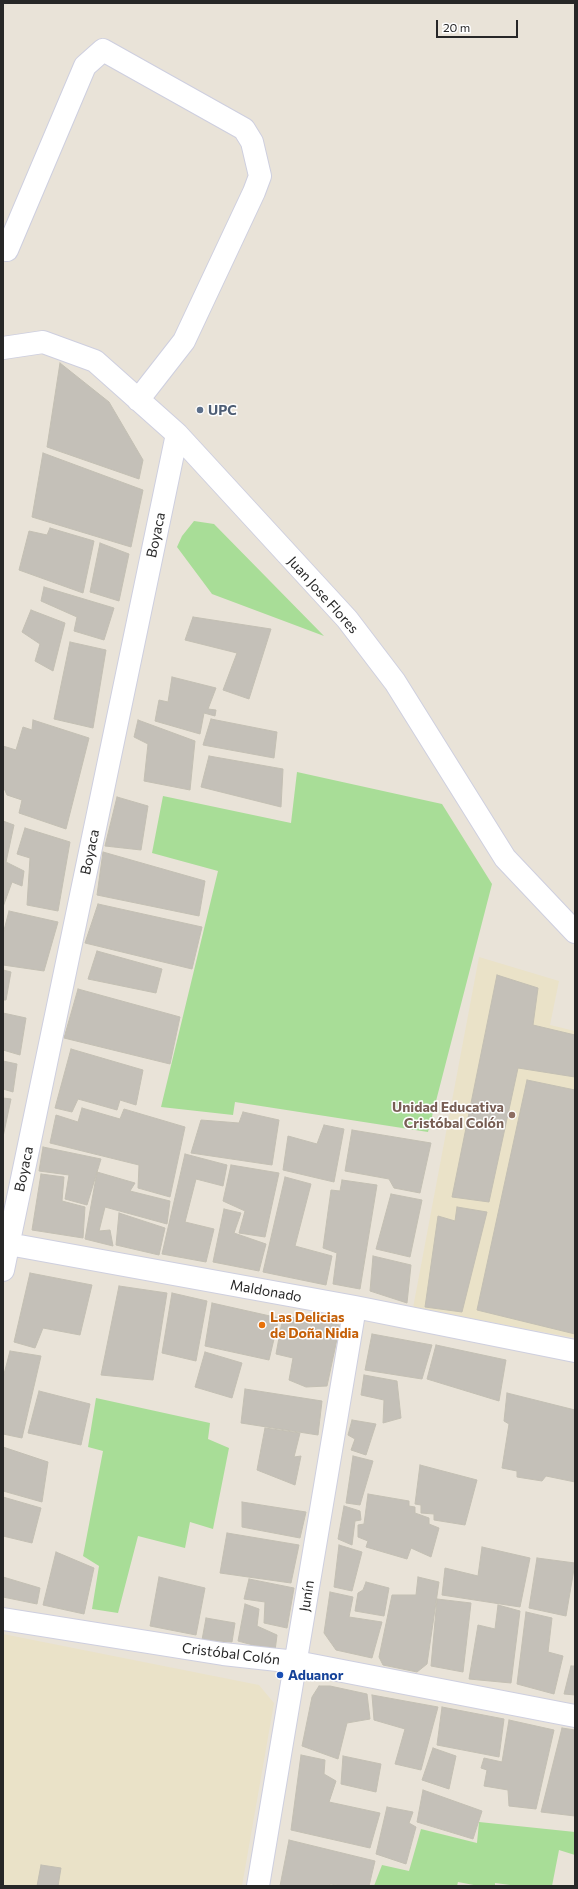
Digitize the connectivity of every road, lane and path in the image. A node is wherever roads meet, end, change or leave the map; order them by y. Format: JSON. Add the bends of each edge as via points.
{"nodes":[{"id":1,"x":7,"y":250,"type":"dead end"},
{"id":2,"x":3,"y":348,"type":"edge"},
{"id":3,"x":138,"y":400,"type":"junction"},
{"id":4,"x":176,"y":434,"type":"junction"},
{"id":5,"x":575,"y":932,"type":"edge"},
{"id":6,"x":6,"y":1243,"type":"edge"},
{"id":7,"x":3,"y":1270,"type":"edge"},
{"id":8,"x":355,"y":1307,"type":"junction"},
{"id":9,"x":575,"y":1351,"type":"edge"},
{"id":10,"x":3,"y":1619,"type":"edge"},
{"id":11,"x":296,"y":1662,"type":"junction"},
{"id":12,"x":575,"y":1716,"type":"edge"},
{"id":13,"x":258,"y":1886,"type":"edge"}],
"edges":[{"from":1,"to":3,"type":"street","via":[[85,66],[103,50],[244,129],[252,142],[260,176],[254,192],[184,341]]},
{"from":2,"to":3,"type":"street","name":"Juan Jose Flores","via":[[43,342],[95,361]]},
{"from":3,"to":4,"type":"street","name":"Juan Jose Flores"},
{"from":4,"to":5,"type":"street","name":"Juan Jose Flores","via":[[346,619],[395,682],[505,858]]},
{"from":4,"to":6,"type":"street","name":"Boyaca"},
{"from":6,"to":7,"type":"street","name":"Boyaca"},
{"from":6,"to":8,"type":"street","name":"Maldonado"},
{"from":8,"to":9,"type":"street","name":"Maldonado"},
{"from":8,"to":11,"type":"street","name":"Junín"},
{"from":10,"to":11,"type":"street","name":"Cristóbal Colón","via":[[223,1654]]},
{"from":11,"to":12,"type":"street","name":"Cristóbal Colón"},
{"from":11,"to":13,"type":"street","name":"Junín"}]}
